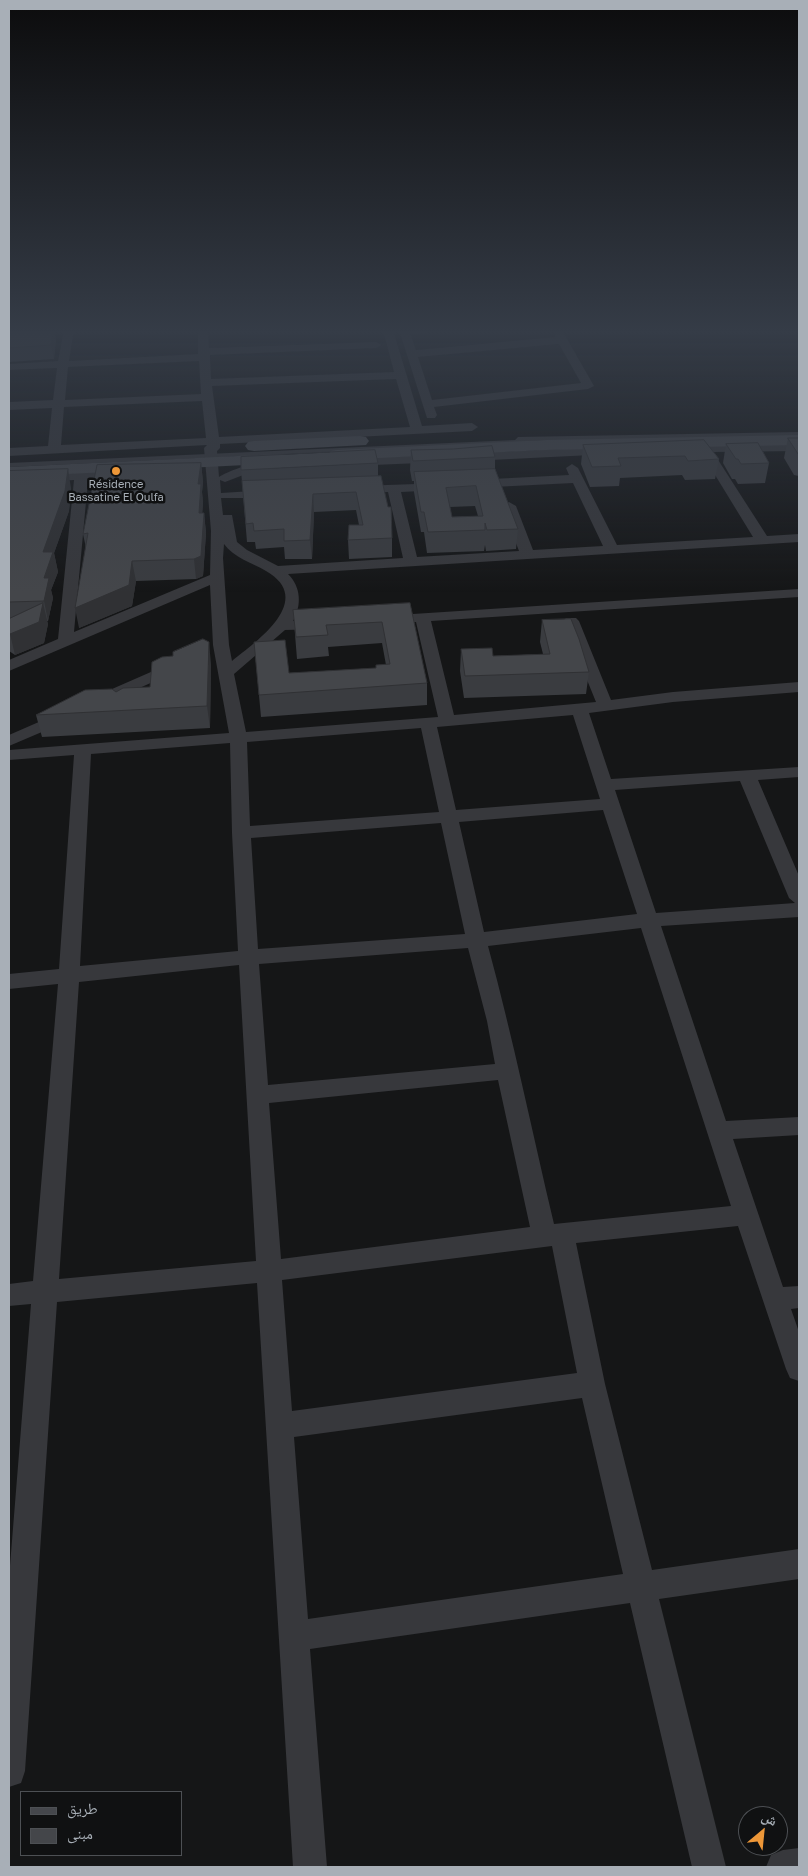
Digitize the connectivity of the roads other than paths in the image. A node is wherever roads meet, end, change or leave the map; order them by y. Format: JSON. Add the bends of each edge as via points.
{"nodes":[{"id":1,"x":57,"y":418,"type":"edge"},
{"id":2,"x":210,"y":418,"type":"edge"},
{"id":3,"x":413,"y":418,"type":"edge"},
{"id":4,"x":431,"y":418,"type":"edge"},
{"id":5,"x":472,"y":427,"type":"dead end"},
{"id":6,"x":799,"y":427,"type":"edge"},
{"id":7,"x":417,"y":430,"type":"junction"},
{"id":8,"x":436,"y":433,"type":"junction"},
{"id":9,"x":799,"y":434,"type":"edge"},
{"id":10,"x":799,"y":440,"type":"edge"},
{"id":11,"x":546,"y":445,"type":"junction"},
{"id":12,"x":799,"y":447,"type":"edge"},
{"id":13,"x":705,"y":448,"type":"junction"},
{"id":14,"x":54,"y":449,"type":"junction"},
{"id":15,"x":9,"y":452,"type":"edge"},
{"id":16,"x":564,"y":453,"type":"junction"},
{"id":17,"x":217,"y":456,"type":"junction"},
{"id":18,"x":9,"y":462,"type":"edge"},
{"id":19,"x":329,"y":463,"type":"edge"},
{"id":20,"x":290,"y":465,"type":"edge"},
{"id":21,"x":9,"y":472,"type":"edge"},
{"id":22,"x":81,"y":473,"type":"junction"},
{"id":23,"x":577,"y":479,"type":"junction"},
{"id":24,"x":9,"y":480,"type":"edge"},
{"id":25,"x":500,"y":483,"type":"junction"},
{"id":26,"x":394,"y":489,"type":"junction"},
{"id":27,"x":344,"y":491,"type":"edge"},
{"id":28,"x":285,"y":493,"type":"edge"},
{"id":29,"x":226,"y":495,"type":"junction"},
{"id":30,"x":799,"y":538,"type":"edge"},
{"id":31,"x":763,"y":540,"type":"junction"},
{"id":32,"x":612,"y":549,"type":"junction"},
{"id":33,"x":527,"y":554,"type":"junction"},
{"id":34,"x":411,"y":561,"type":"junction"},
{"id":35,"x":277,"y":570,"type":"junction"},
{"id":36,"x":217,"y":577,"type":"junction"},
{"id":37,"x":799,"y":593,"type":"edge"},
{"id":38,"x":566,"y":608,"type":"junction"},
{"id":39,"x":422,"y":617,"type":"junction"},
{"id":40,"x":375,"y":620,"type":"edge"},
{"id":41,"x":338,"y":623,"type":"edge"},
{"id":42,"x":281,"y":626,"type":"junction"},
{"id":43,"x":66,"y":641,"type":"junction"},
{"id":44,"x":221,"y":645,"type":"junction"},
{"id":45,"x":9,"y":666,"type":"edge"},
{"id":46,"x":226,"y":672,"type":"junction"},
{"id":47,"x":799,"y":687,"type":"edge"},
{"id":48,"x":605,"y":705,"type":"junction"},
{"id":49,"x":579,"y":709,"type":"junction"},
{"id":50,"x":438,"y":722,"type":"junction"},
{"id":51,"x":238,"y":736,"type":"junction"},
{"id":52,"x":9,"y":741,"type":"edge"},
{"id":53,"x":83,"y":749,"type":"junction"},
{"id":54,"x":9,"y":755,"type":"edge"},
{"id":55,"x":799,"y":772,"type":"edge"},
{"id":56,"x":747,"y":776,"type":"junction"},
{"id":57,"x":607,"y":794,"type":"junction"},
{"id":58,"x":448,"y":816,"type":"junction"},
{"id":59,"x":241,"y":833,"type":"junction"},
{"id":60,"x":799,"y":898,"type":"edge"},
{"id":61,"x":799,"y":910,"type":"edge"},
{"id":62,"x":648,"y":920,"type":"junction"},
{"id":63,"x":476,"y":940,"type":"junction"},
{"id":64,"x":250,"y":957,"type":"junction"},
{"id":65,"x":69,"y":976,"type":"junction"},
{"id":66,"x":9,"y":981,"type":"edge"},
{"id":67,"x":508,"y":1072,"type":"junction"},
{"id":68,"x":257,"y":1095,"type":"junction"},
{"id":69,"x":799,"y":1126,"type":"edge"},
{"id":70,"x":720,"y":1131,"type":"junction"},
{"id":71,"x":746,"y":1215,"type":"junction"},
{"id":72,"x":553,"y":1235,"type":"junction"},
{"id":73,"x":270,"y":1271,"type":"junction"},
{"id":74,"x":44,"y":1290,"type":"junction"},
{"id":75,"x":9,"y":1295,"type":"edge"},
{"id":76,"x":788,"y":1298,"type":"edge"},
{"id":77,"x":799,"y":1369,"type":"edge"},
{"id":78,"x":592,"y":1384,"type":"junction"},
{"id":79,"x":280,"y":1426,"type":"junction"},
{"id":80,"x":799,"y":1564,"type":"edge"},
{"id":81,"x":643,"y":1587,"type":"junction"},
{"id":82,"x":294,"y":1636,"type":"junction"},
{"id":83,"x":9,"y":1762,"type":"edge"},
{"id":84,"x":9,"y":1770,"type":"edge"},
{"id":85,"x":799,"y":1865,"type":"edge"},
{"id":86,"x":310,"y":1867,"type":"edge"},
{"id":87,"x":709,"y":1867,"type":"edge"},
{"id":88,"x":783,"y":1867,"type":"edge"}],
"edges":[{"from":1,"to":14,"type":"street"},
{"from":2,"to":17,"type":"street"},
{"from":3,"to":7,"type":"street"},
{"from":4,"to":8,"type":"street"},
{"from":5,"to":8,"type":"street"},
{"from":6,"to":8,"type":"main road"},
{"from":7,"to":8,"type":"street"},
{"from":7,"to":17,"type":"street"},
{"from":8,"to":17,"type":"main road"},
{"from":9,"to":17,"type":"lane","via":[[533,441]]},
{"from":10,"to":11,"type":"main road"},
{"from":11,"to":16,"type":"main road"},
{"from":11,"to":17,"type":"main road"},
{"from":12,"to":13,"type":"street"},
{"from":13,"to":16,"type":"street"},
{"from":13,"to":31,"type":"street"},
{"from":14,"to":15,"type":"street"},
{"from":14,"to":17,"type":"street"},
{"from":16,"to":19,"type":"street"},
{"from":16,"to":23,"type":"street"},
{"from":17,"to":18,"type":"main road"},
{"from":17,"to":20,"type":"street","via":[[254,467]]},
{"from":17,"to":22,"type":"main road"},
{"from":17,"to":29,"type":"street"},
{"from":17,"to":36,"type":"street"},
{"from":21,"to":22,"type":"main road"},
{"from":22,"to":24,"type":"street"},
{"from":22,"to":43,"type":"street"},
{"from":23,"to":25,"type":"street"},
{"from":23,"to":32,"type":"street"},
{"from":25,"to":26,"type":"street"},
{"from":25,"to":33,"type":"street"},
{"from":26,"to":27,"type":"street"},
{"from":26,"to":34,"type":"street"},
{"from":28,"to":29,"type":"street"},
{"from":29,"to":35,"type":"street","via":[[230,542],[240,551]]},
{"from":30,"to":31,"type":"street"},
{"from":31,"to":32,"type":"street"},
{"from":32,"to":33,"type":"street"},
{"from":33,"to":34,"type":"street"},
{"from":34,"to":35,"type":"street"},
{"from":35,"to":42,"type":"street","via":[[292,594],[290,614]]},
{"from":36,"to":43,"type":"street"},
{"from":36,"to":44,"type":"street"},
{"from":37,"to":38,"type":"street"},
{"from":38,"to":39,"type":"street"},
{"from":38,"to":48,"type":"street"},
{"from":39,"to":40,"type":"street"},
{"from":39,"to":50,"type":"street"},
{"from":41,"to":42,"type":"street"},
{"from":42,"to":46,"type":"street"},
{"from":43,"to":45,"type":"street"},
{"from":44,"to":46,"type":"street"},
{"from":44,"to":52,"type":"street"},
{"from":46,"to":51,"type":"street"},
{"from":47,"to":48,"type":"street"},
{"from":48,"to":49,"type":"street"},
{"from":49,"to":50,"type":"street"},
{"from":49,"to":57,"type":"street"},
{"from":50,"to":51,"type":"street"},
{"from":50,"to":58,"type":"street"},
{"from":51,"to":53,"type":"street"},
{"from":51,"to":59,"type":"street"},
{"from":53,"to":54,"type":"street"},
{"from":53,"to":65,"type":"street"},
{"from":55,"to":56,"type":"street"},
{"from":56,"to":57,"type":"street"},
{"from":56,"to":60,"type":"street"},
{"from":57,"to":58,"type":"street"},
{"from":57,"to":62,"type":"street"},
{"from":58,"to":59,"type":"street"},
{"from":58,"to":63,"type":"street"},
{"from":59,"to":64,"type":"street"},
{"from":61,"to":62,"type":"street"},
{"from":62,"to":63,"type":"street"},
{"from":62,"to":70,"type":"street"},
{"from":63,"to":64,"type":"street"},
{"from":63,"to":67,"type":"street"},
{"from":64,"to":65,"type":"street"},
{"from":64,"to":68,"type":"street"},
{"from":65,"to":66,"type":"street"},
{"from":65,"to":74,"type":"street"},
{"from":67,"to":68,"type":"street"},
{"from":67,"to":72,"type":"street"},
{"from":68,"to":73,"type":"street"},
{"from":69,"to":70,"type":"street"},
{"from":70,"to":71,"type":"street"},
{"from":71,"to":72,"type":"street"},
{"from":71,"to":76,"type":"street"},
{"from":72,"to":73,"type":"street"},
{"from":72,"to":78,"type":"street"},
{"from":73,"to":74,"type":"street"},
{"from":73,"to":79,"type":"street"},
{"from":74,"to":75,"type":"street"},
{"from":74,"to":83,"type":"street"},
{"from":76,"to":77,"type":"street"},
{"from":78,"to":79,"type":"street"},
{"from":78,"to":81,"type":"street"},
{"from":79,"to":82,"type":"street"},
{"from":80,"to":81,"type":"street"},
{"from":81,"to":82,"type":"street"},
{"from":81,"to":87,"type":"street"},
{"from":82,"to":86,"type":"street"},
{"from":83,"to":84,"type":"street"},
{"from":85,"to":88,"type":"street"}]}
